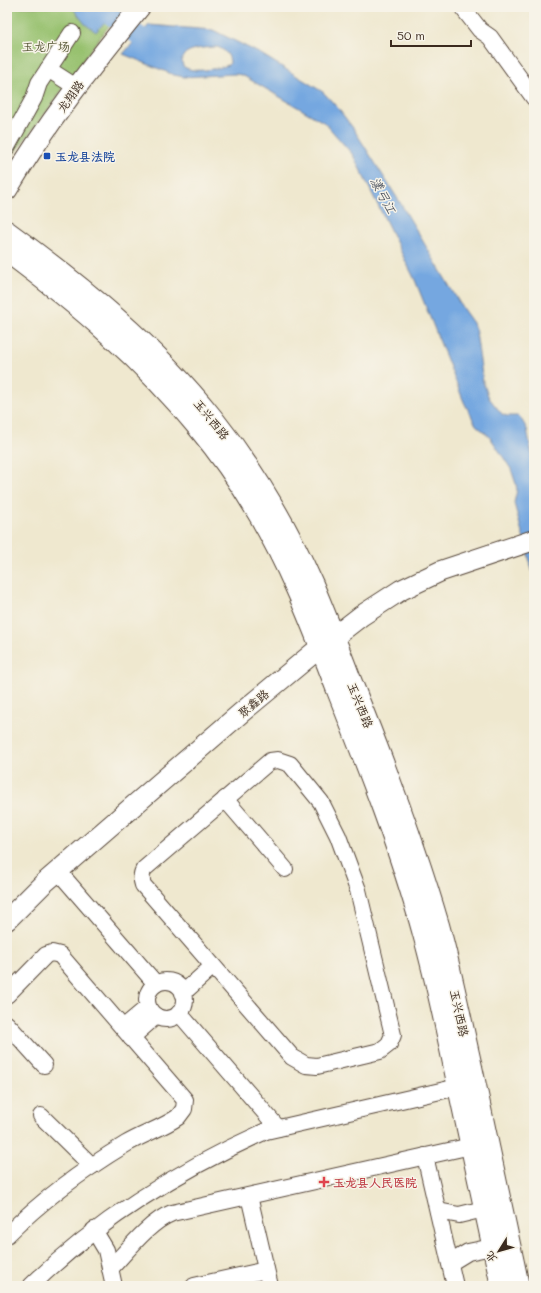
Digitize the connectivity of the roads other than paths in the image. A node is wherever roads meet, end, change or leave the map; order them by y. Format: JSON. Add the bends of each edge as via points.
{"nodes":[{"id":1,"x":140,"y":7,"type":"edge"},
{"id":2,"x":462,"y":7,"type":"edge"},
{"id":3,"x":471,"y":7,"type":"edge"},
{"id":4,"x":72,"y":33,"type":"dead end"},
{"id":5,"x":490,"y":37,"type":"junction"},
{"id":6,"x":48,"y":69,"type":"junction"},
{"id":7,"x":76,"y":87,"type":"junction"},
{"id":8,"x":534,"y":98,"type":"edge"},
{"id":9,"x":7,"y":147,"type":"edge"},
{"id":10,"x":7,"y":190,"type":"edge"},
{"id":11,"x":7,"y":231,"type":"edge"},
{"id":12,"x":7,"y":252,"type":"edge"},
{"id":13,"x":527,"y":537,"type":"edge"},
{"id":14,"x":325,"y":637,"type":"junction"},
{"id":15,"x":225,"y":799,"type":"junction"},
{"id":16,"x":285,"y":869,"type":"dead end"},
{"id":17,"x":58,"y":871,"type":"junction"},
{"id":18,"x":7,"y":905,"type":"edge"},
{"id":19,"x":7,"y":920,"type":"edge"},
{"id":20,"x":210,"y":962,"type":"junction"},
{"id":21,"x":156,"y":984,"type":"junction"},
{"id":22,"x":180,"y":988,"type":"junction"},
{"id":23,"x":7,"y":995,"type":"edge"},
{"id":24,"x":152,"y":1011,"type":"junction"},
{"id":25,"x":179,"y":1013,"type":"junction"},
{"id":26,"x":7,"y":1024,"type":"edge"},
{"id":27,"x":127,"y":1033,"type":"junction"},
{"id":28,"x":44,"y":1065,"type":"dead end"},
{"id":29,"x":458,"y":1087,"type":"junction"},
{"id":30,"x":41,"y":1116,"type":"dead end"},
{"id":31,"x":278,"y":1128,"type":"junction"},
{"id":32,"x":471,"y":1146,"type":"junction"},
{"id":33,"x":425,"y":1156,"type":"junction"},
{"id":34,"x":92,"y":1166,"type":"junction"},
{"id":35,"x":249,"y":1196,"type":"junction"},
{"id":36,"x":484,"y":1209,"type":"junction"},
{"id":37,"x":438,"y":1212,"type":"junction"},
{"id":38,"x":94,"y":1230,"type":"junction"},
{"id":39,"x":7,"y":1235,"type":"edge"},
{"id":40,"x":492,"y":1247,"type":"junction"},
{"id":41,"x":450,"y":1263,"type":"junction"},
{"id":42,"x":110,"y":1268,"type":"junction"},
{"id":43,"x":266,"y":1270,"type":"junction"},
{"id":44,"x":31,"y":1286,"type":"edge"},
{"id":45,"x":114,"y":1286,"type":"edge"},
{"id":46,"x":194,"y":1286,"type":"edge"},
{"id":47,"x":270,"y":1286,"type":"edge"},
{"id":48,"x":455,"y":1286,"type":"edge"},
{"id":49,"x":501,"y":1286,"type":"edge"},
{"id":50,"x":519,"y":1286,"type":"edge"}],
"edges":[{"from":1,"to":7,"type":"main road","name":"龙翔路"},
{"from":2,"to":5,"type":"street","via":[[480,30]]},
{"from":3,"to":5,"type":"street","via":[[486,26]]},
{"from":4,"to":6,"type":"street"},
{"from":5,"to":8,"type":"street"},
{"from":6,"to":7,"type":"street"},
{"from":6,"to":9,"type":"street"},
{"from":7,"to":10,"type":"main road","name":"龙翔路","via":[[24,160]]},
{"from":11,"to":14,"type":"main road","name":"玉兴西路","via":[[57,268],[114,316],[165,365],[212,417],[250,469],[284,524],[312,582]]},
{"from":12,"to":14,"type":"main road","name":"玉兴西路","via":[[102,328],[153,377],[198,428],[236,479]]},
{"from":13,"to":14,"type":"main road","name":"聚鑫路","via":[[457,554],[418,570],[375,594]]},
{"from":14,"to":17,"type":"main road","name":"聚鑫路"},
{"from":14,"to":18,"type":"main road","name":"聚鑫路","via":[[236,704]]},
{"from":14,"to":29,"type":"main road","name":"玉兴西路","via":[[409,886],[435,978]]},
{"from":14,"to":50,"type":"main road","name":"玉兴西路","via":[[397,795],[439,927],[452,974]]},
{"from":15,"to":16,"type":"street"},
{"from":15,"to":20,"type":"street","via":[[144,869],[141,877],[143,885]]},
{"from":15,"to":20,"type":"street","via":[[270,761],[278,760],[290,764],[322,802],[358,890],[393,1035],[392,1040],[380,1050],[317,1066],[301,1063],[292,1057]]},
{"from":17,"to":19,"type":"main road","name":"聚鑫路"},
{"from":17,"to":21,"type":"street"},
{"from":20,"to":22,"type":"street"},
{"from":21,"to":22,"type":"street","via":[[166,981]]},
{"from":21,"to":24,"type":"street","via":[[148,991],[147,1002]]},
{"from":22,"to":25,"type":"street","via":[[184,1003]]},
{"from":23,"to":27,"type":"street","via":[[46,955],[60,955]]},
{"from":24,"to":25,"type":"street","via":[[164,1019]]},
{"from":24,"to":27,"type":"street"},
{"from":25,"to":31,"type":"street"},
{"from":26,"to":28,"type":"street"},
{"from":27,"to":34,"type":"street","via":[[185,1100],[184,1109],[174,1120],[137,1138]]},
{"from":29,"to":31,"type":"street"},
{"from":29,"to":32,"type":"main road","name":"玉兴西路"},
{"from":30,"to":34,"type":"street"},
{"from":31,"to":38,"type":"street","via":[[266,1131],[209,1158],[153,1190]]},
{"from":32,"to":33,"type":"street"},
{"from":32,"to":36,"type":"main road","name":"玉兴西路"},
{"from":33,"to":35,"type":"street"},
{"from":33,"to":37,"type":"street"},
{"from":34,"to":39,"type":"street","via":[[55,1192]]},
{"from":35,"to":42,"type":"street","via":[[167,1215],[153,1224]]},
{"from":35,"to":43,"type":"street"},
{"from":36,"to":37,"type":"street","via":[[460,1215]]},
{"from":36,"to":40,"type":"main road","name":"玉兴西路"},
{"from":37,"to":41,"type":"street"},
{"from":38,"to":42,"type":"street","via":[[106,1250]]},
{"from":38,"to":44,"type":"street"},
{"from":40,"to":41,"type":"street","via":[[468,1252]]},
{"from":40,"to":49,"type":"main road","name":"玉兴西路"},
{"from":41,"to":48,"type":"street"},
{"from":42,"to":45,"type":"street"},
{"from":43,"to":46,"type":"street"},
{"from":43,"to":47,"type":"street"}]}
